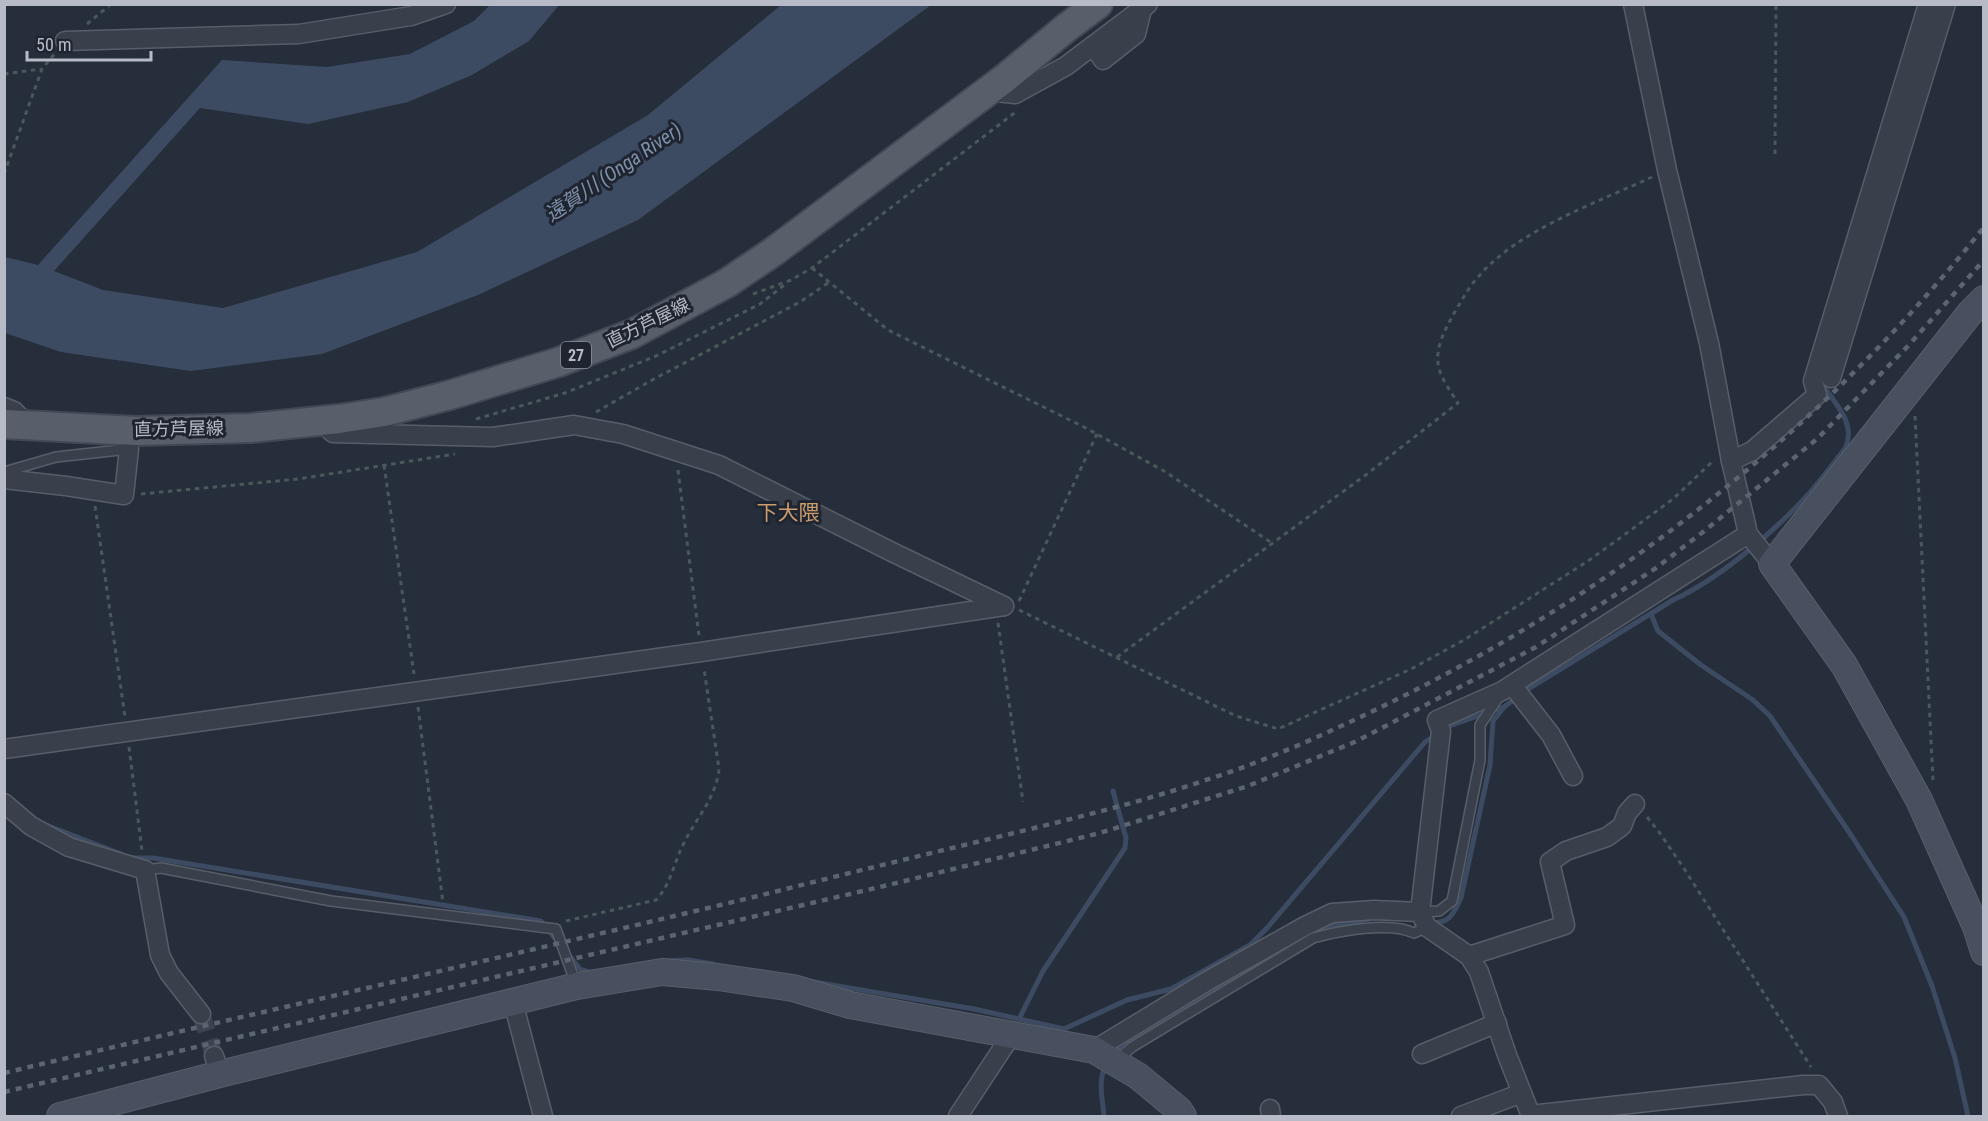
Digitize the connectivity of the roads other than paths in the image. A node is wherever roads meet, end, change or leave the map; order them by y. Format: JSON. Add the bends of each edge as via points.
{"nodes":[{"id":1,"x":446,"y":4,"type":"edge"},
{"id":2,"x":1098,"y":4,"type":"edge"},
{"id":3,"x":1633,"y":4,"type":"edge"},
{"id":4,"x":1928,"y":4,"type":"edge"},
{"id":5,"x":1946,"y":4,"type":"edge"},
{"id":6,"x":1145,"y":7,"type":"edge"},
{"id":7,"x":65,"y":41,"type":"road end"},
{"id":8,"x":987,"y":92,"type":"junction"},
{"id":9,"x":1983,"y":299,"type":"edge"},
{"id":10,"x":1831,"y":378,"type":"dead end"},
{"id":11,"x":4,"y":407,"type":"edge"},
{"id":12,"x":320,"y":421,"type":"junction"},
{"id":13,"x":16,"y":425,"type":"edge"},
{"id":14,"x":133,"y":440,"type":"junction"},
{"id":15,"x":1731,"y":461,"type":"junction"},
{"id":16,"x":4,"y":472,"type":"edge"},
{"id":17,"x":4,"y":479,"type":"edge"},
{"id":18,"x":1759,"y":548,"type":"junction"},
{"id":19,"x":1507,"y":688,"type":"junction"},
{"id":20,"x":4,"y":749,"type":"edge"},
{"id":21,"x":1573,"y":776,"type":"dead end"},
{"id":22,"x":4,"y":803,"type":"edge"},
{"id":23,"x":1635,"y":804,"type":"road end"},
{"id":24,"x":144,"y":870,"type":"junction"},
{"id":25,"x":1424,"y":920,"type":"junction"},
{"id":26,"x":1983,"y":952,"type":"edge"},
{"id":27,"x":1469,"y":956,"type":"junction"},
{"id":28,"x":577,"y":986,"type":"junction"},
{"id":29,"x":513,"y":1002,"type":"junction"},
{"id":30,"x":201,"y":1014,"type":"tunnel mouth"},
{"id":31,"x":1497,"y":1023,"type":"junction"},
{"id":32,"x":1012,"y":1034,"type":"junction"},
{"id":33,"x":1422,"y":1054,"type":"dead end"},
{"id":34,"x":1104,"y":1056,"type":"junction"},
{"id":35,"x":1522,"y":1093,"type":"junction"},
{"id":36,"x":60,"y":1116,"type":"edge"},
{"id":37,"x":543,"y":1116,"type":"edge"},
{"id":38,"x":958,"y":1116,"type":"edge"},
{"id":39,"x":1183,"y":1116,"type":"edge"},
{"id":40,"x":1461,"y":1116,"type":"edge"},
{"id":41,"x":1530,"y":1116,"type":"edge"},
{"id":42,"x":1838,"y":1116,"type":"edge"}],
"edges":[{"from":1,"to":7,"type":"street","via":[[411,16],[299,34]]},
{"from":2,"to":8,"type":"main road","name":"直方芦屋線","number":"27"},
{"from":3,"to":15,"type":"street","via":[[1667,170],[1709,343]]},
{"from":4,"to":15,"type":"street","via":[[1813,381],[1817,395],[1752,451]]},
{"from":5,"to":10,"type":"street"},
{"from":6,"to":8,"type":"street","via":[[1066,66],[1015,94]]},
{"from":8,"to":12,"type":"main road","name":"直方芦屋線","number":"27","via":[[773,252],[727,283],[632,334],[559,362],[450,395],[384,412]]},
{"from":9,"to":18,"type":"street","via":[[1907,392]]},
{"from":11,"to":13,"type":"street","via":[[14,411]]},
{"from":12,"to":14,"type":"main road","name":"直方芦屋線","number":"27"},
{"from":12,"to":20,"type":"street","via":[[333,433],[493,436],[574,425],[623,434],[719,465],[1004,606]]},
{"from":13,"to":14,"type":"main road","name":"直方芦屋線","number":"27"},
{"from":14,"to":16,"type":"lane"},
{"from":14,"to":17,"type":"street","via":[[124,495]]},
{"from":15,"to":18,"type":"street"},
{"from":18,"to":19,"type":"street"},
{"from":18,"to":26,"type":"street","via":[[1844,665],[1922,808],[1976,927]]},
{"from":19,"to":21,"type":"street","via":[[1551,735]]},
{"from":19,"to":25,"type":"lane","via":[[1480,725],[1480,760],[1452,901]]},
{"from":19,"to":25,"type":"street","via":[[1437,720],[1441,731]]},
{"from":22,"to":24,"type":"street","via":[[31,826],[69,847]]},
{"from":23,"to":27,"type":"street","via":[[1622,825],[1607,837],[1566,851],[1551,862],[1564,925]]},
{"from":24,"to":28,"type":"lane","via":[[161,868],[331,901],[556,929]]},
{"from":24,"to":30,"type":"street","via":[[160,955]]},
{"from":25,"to":27,"type":"street"},
{"from":25,"to":34,"type":"street","via":[[1374,910],[1332,913],[1305,926],[1250,966]]},
{"from":27,"to":31,"type":"street","via":[[1479,972]]},
{"from":28,"to":29,"type":"street"},
{"from":28,"to":32,"type":"street","via":[[662,972],[718,977],[793,988],[850,1005]]},
{"from":29,"to":36,"type":"street","via":[[217,1065]]},
{"from":29,"to":37,"type":"street"},
{"from":31,"to":33,"type":"street"},
{"from":31,"to":35,"type":"street"},
{"from":32,"to":34,"type":"street"},
{"from":32,"to":38,"type":"street"},
{"from":34,"to":39,"type":"street","via":[[1138,1077]]},
{"from":35,"to":40,"type":"street"},
{"from":35,"to":41,"type":"street"},
{"from":41,"to":42,"type":"street","via":[[1803,1085],[1819,1085],[1833,1102]]}]}
